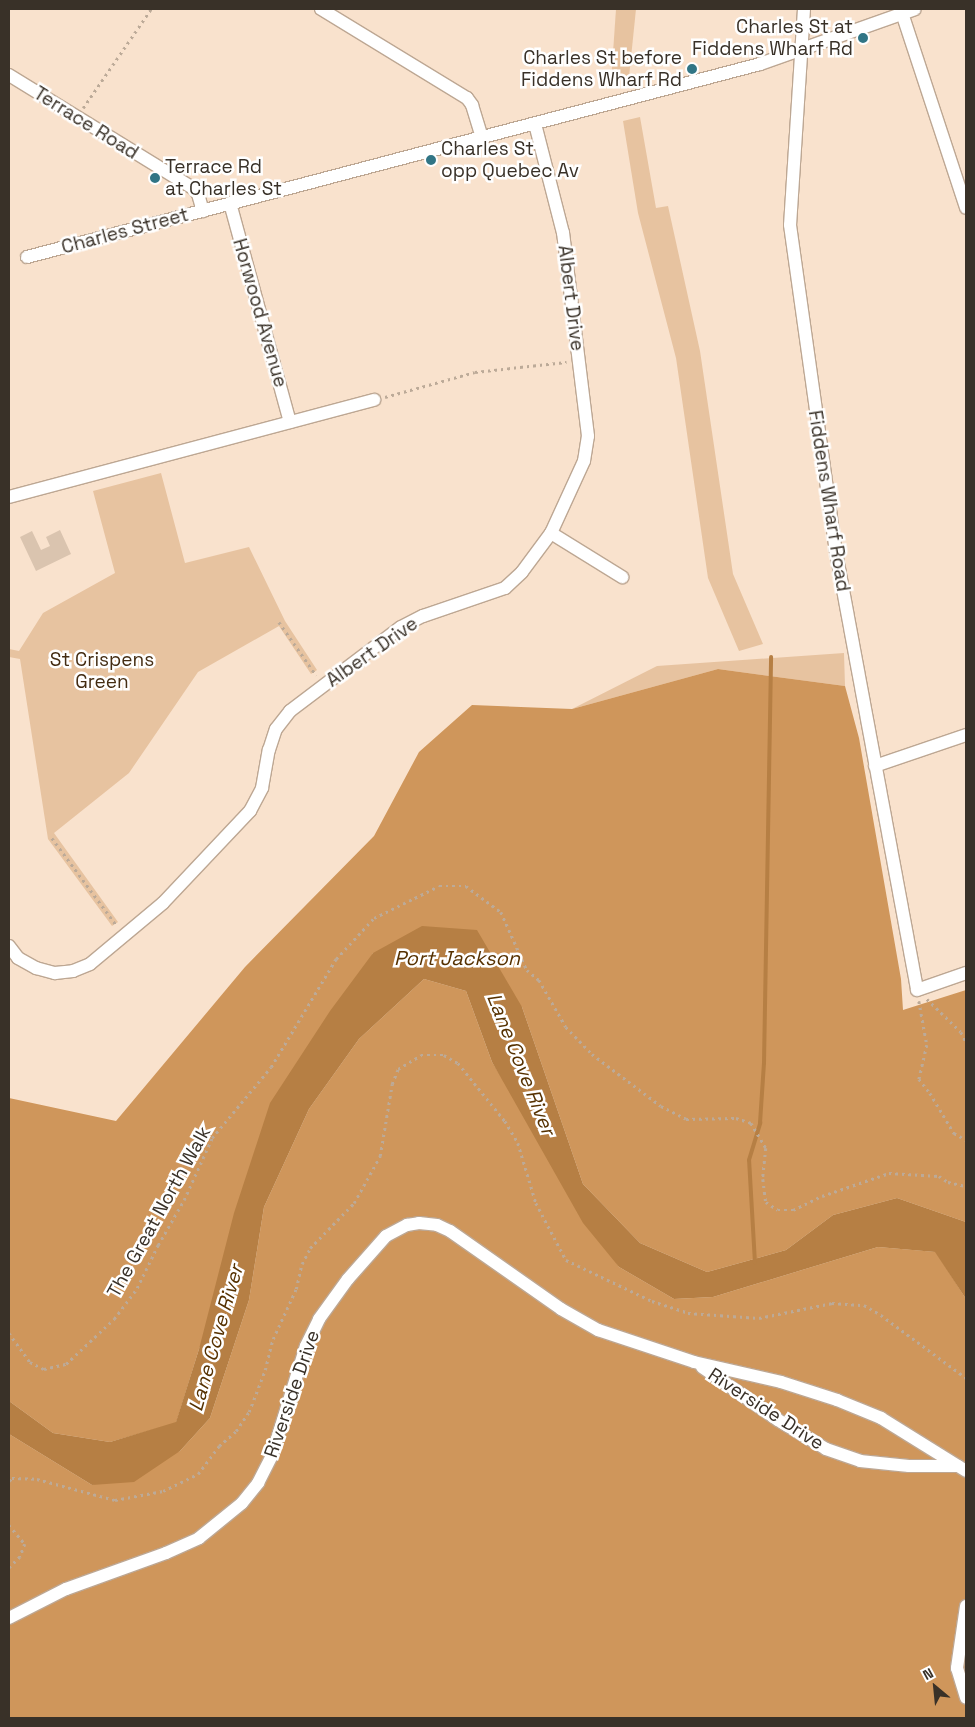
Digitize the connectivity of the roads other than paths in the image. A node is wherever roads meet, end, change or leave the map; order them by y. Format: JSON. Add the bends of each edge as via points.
{"nodes":[{"id":1,"x":321,"y":9,"type":"edge"},
{"id":2,"x":804,"y":9,"type":"edge"},
{"id":3,"x":915,"y":9,"type":"edge"},
{"id":4,"x":902,"y":13,"type":"junction"},
{"id":5,"x":801,"y":49,"type":"junction"},
{"id":6,"x":9,"y":75,"type":"edge"},
{"id":7,"x":535,"y":124,"type":"junction"},
{"id":8,"x":482,"y":137,"type":"junction"},
{"id":9,"x":230,"y":204,"type":"junction"},
{"id":10,"x":966,"y":208,"type":"edge"},
{"id":11,"x":203,"y":211,"type":"junction"},
{"id":12,"x":28,"y":257,"type":"dead end"},
{"id":13,"x":374,"y":400,"type":"road end"},
{"id":14,"x":290,"y":422,"type":"junction"},
{"id":15,"x":9,"y":498,"type":"edge"},
{"id":16,"x":551,"y":533,"type":"junction"},
{"id":17,"x":622,"y":577,"type":"dead end"},
{"id":18,"x":966,"y":735,"type":"edge"},
{"id":19,"x":875,"y":766,"type":"junction"},
{"id":20,"x":9,"y":946,"type":"edge"},
{"id":21,"x":966,"y":974,"type":"edge"},
{"id":22,"x":694,"y":1362,"type":"junction"},
{"id":23,"x":962,"y":1468,"type":"edge"},
{"id":24,"x":966,"y":1606,"type":"edge"},
{"id":25,"x":9,"y":1618,"type":"edge"},
{"id":26,"x":966,"y":1698,"type":"edge"}],
"edges":[{"from":1,"to":8,"type":"street","via":[[467,98]]},
{"from":2,"to":5,"type":"street","name":"Fiddens Wharf Road"},
{"from":3,"to":4,"type":"street","name":"Charles Street"},
{"from":4,"to":5,"type":"street","name":"Charles Street"},
{"from":4,"to":10,"type":"street"},
{"from":5,"to":7,"type":"street","name":"Charles Street","via":[[760,64]]},
{"from":5,"to":19,"type":"street","name":"Fiddens Wharf Road","via":[[790,224],[836,552]]},
{"from":6,"to":11,"type":"street","name":"Terrace Road","via":[[193,188]]},
{"from":7,"to":8,"type":"street","name":"Charles Street"},
{"from":7,"to":16,"type":"street","name":"Albert Drive","via":[[563,233],[588,436],[584,461]]},
{"from":8,"to":9,"type":"street","name":"Charles Street"},
{"from":9,"to":11,"type":"street","name":"Charles Street"},
{"from":9,"to":14,"type":"street","name":"Horwood Avenue"},
{"from":11,"to":12,"type":"street","name":"Charles Street"},
{"from":13,"to":14,"type":"street"},
{"from":14,"to":15,"type":"street"},
{"from":16,"to":17,"type":"street"},
{"from":16,"to":20,"type":"street","name":"Albert Drive","via":[[522,572],[505,588],[423,616],[402,627],[290,711],[276,730],[262,788],[250,811],[163,903],[90,964],[73,971],[55,973],[36,968],[18,958]]},
{"from":18,"to":19,"type":"street"},
{"from":19,"to":21,"type":"street","name":"Fiddens Wharf Road","via":[[917,990]]},
{"from":22,"to":23,"type":"street","name":"Riverside Drive","via":[[781,1382],[837,1400],[881,1418]]},
{"from":22,"to":23,"type":"street","name":"Riverside Drive","via":[[826,1450],[870,1462]]},
{"from":22,"to":25,"type":"street","name":"Riverside Drive","via":[[588,1325],[450,1231],[429,1224],[407,1225],[374,1247],[319,1318],[306,1346],[269,1461],[242,1504],[199,1538],[66,1589]]},
{"from":24,"to":26,"type":"street","via":[[957,1668]]}]}
